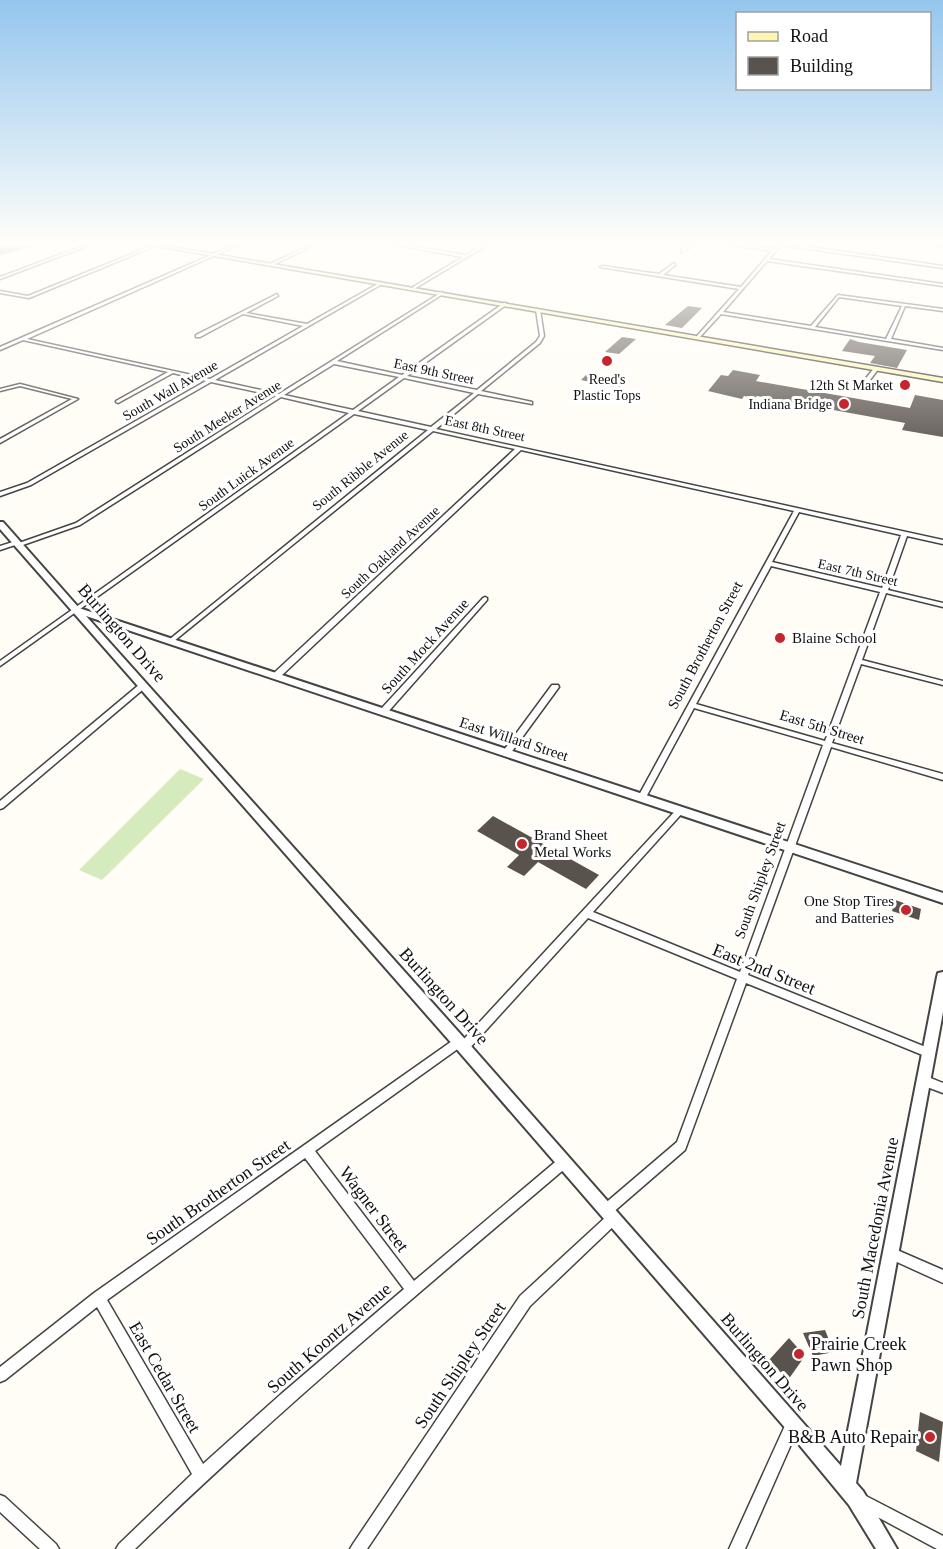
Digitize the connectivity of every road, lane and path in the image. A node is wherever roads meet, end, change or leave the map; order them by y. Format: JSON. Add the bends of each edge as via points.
{"nodes":[{"id":1,"x":79,"y":314,"type":"edge"},
{"id":2,"x":240,"y":314,"type":"edge"},
{"id":3,"x":249,"y":314,"type":"edge"},
{"id":4,"x":326,"y":314,"type":"edge"},
{"id":5,"x":408,"y":314,"type":"edge"},
{"id":6,"x":490,"y":314,"type":"edge"},
{"id":7,"x":538,"y":314,"type":"edge"},
{"id":8,"x":564,"y":314,"type":"edge"},
{"id":9,"x":719,"y":314,"type":"edge"},
{"id":10,"x":728,"y":314,"type":"edge"},
{"id":11,"x":823,"y":314,"type":"edge"},
{"id":12,"x":900,"y":314,"type":"edge"},
{"id":13,"x":307,"y":325,"type":"junction"},
{"id":14,"x":812,"y":328,"type":"junction"},
{"id":15,"x":198,"y":336,"type":"dead end"},
{"id":16,"x":699,"y":337,"type":"junction"},
{"id":17,"x":23,"y":339,"type":"junction"},
{"id":18,"x":888,"y":340,"type":"junction"},
{"id":19,"x":0,"y":349,"type":"edge"},
{"id":20,"x":943,"y":349,"type":"edge"},
{"id":21,"x":333,"y":362,"type":"junction"},
{"id":22,"x":877,"y":368,"type":"junction"},
{"id":23,"x":172,"y":372,"type":"junction"},
{"id":24,"x":402,"y":377,"type":"junction"},
{"id":25,"x":943,"y":380,"type":"edge"},
{"id":26,"x":211,"y":381,"type":"junction"},
{"id":27,"x":865,"y":383,"type":"dead end"},
{"id":28,"x":0,"y":390,"type":"edge"},
{"id":29,"x":477,"y":392,"type":"junction"},
{"id":30,"x":280,"y":396,"type":"junction"},
{"id":31,"x":118,"y":402,"type":"dead end"},
{"id":32,"x":530,"y":403,"type":"dead end"},
{"id":33,"x":353,"y":412,"type":"junction"},
{"id":34,"x":432,"y":430,"type":"junction"},
{"id":35,"x":0,"y":441,"type":"edge"},
{"id":36,"x":520,"y":448,"type":"junction"},
{"id":37,"x":0,"y":494,"type":"edge"},
{"id":38,"x":798,"y":509,"type":"junction"},
{"id":39,"x":0,"y":524,"type":"edge"},
{"id":40,"x":905,"y":533,"type":"junction"},
{"id":41,"x":943,"y":542,"type":"edge"},
{"id":42,"x":17,"y":544,"type":"junction"},
{"id":43,"x":0,"y":548,"type":"edge"},
{"id":44,"x":768,"y":563,"type":"junction"},
{"id":45,"x":883,"y":591,"type":"junction"},
{"id":46,"x":485,"y":599,"type":"dead end"},
{"id":47,"x":943,"y":605,"type":"edge"},
{"id":48,"x":76,"y":610,"type":"junction"},
{"id":49,"x":172,"y":640,"type":"junction"},
{"id":50,"x":858,"y":661,"type":"junction"},
{"id":51,"x":0,"y":664,"type":"edge"},
{"id":52,"x":277,"y":675,"type":"junction"},
{"id":53,"x":943,"y":683,"type":"edge"},
{"id":54,"x":143,"y":686,"type":"junction"},
{"id":55,"x":555,"y":687,"type":"dead end"},
{"id":56,"x":692,"y":705,"type":"junction"},
{"id":57,"x":384,"y":711,"type":"junction"},
{"id":58,"x":828,"y":743,"type":"junction"},
{"id":59,"x":507,"y":752,"type":"junction"},
{"id":60,"x":943,"y":777,"type":"edge"},
{"id":61,"x":642,"y":797,"type":"junction"},
{"id":62,"x":0,"y":806,"type":"edge"},
{"id":63,"x":681,"y":810,"type":"junction"},
{"id":64,"x":790,"y":846,"type":"junction"},
{"id":65,"x":943,"y":898,"type":"edge"},
{"id":66,"x":587,"y":914,"type":"junction"},
{"id":67,"x":943,"y":977,"type":"edge"},
{"id":68,"x":741,"y":978,"type":"junction"},
{"id":69,"x":462,"y":1045,"type":"junction"},
{"id":70,"x":929,"y":1053,"type":"junction"},
{"id":71,"x":923,"y":1080,"type":"junction"},
{"id":72,"x":943,"y":1088,"type":"edge"},
{"id":73,"x":308,"y":1152,"type":"junction"},
{"id":74,"x":564,"y":1162,"type":"junction"},
{"id":75,"x":609,"y":1215,"type":"junction"},
{"id":76,"x":890,"y":1253,"type":"junction"},
{"id":77,"x":943,"y":1277,"type":"edge"},
{"id":78,"x":412,"y":1289,"type":"junction"},
{"id":79,"x":99,"y":1298,"type":"junction"},
{"id":80,"x":0,"y":1375,"type":"edge"},
{"id":81,"x":793,"y":1424,"type":"junction"},
{"id":82,"x":200,"y":1474,"type":"junction"},
{"id":83,"x":851,"y":1492,"type":"junction"},
{"id":84,"x":0,"y":1503,"type":"edge"},
{"id":85,"x":943,"y":1544,"type":"edge"},
{"id":86,"x":51,"y":1549,"type":"edge"},
{"id":87,"x":124,"y":1549,"type":"edge"},
{"id":88,"x":358,"y":1549,"type":"edge"},
{"id":89,"x":737,"y":1549,"type":"edge"},
{"id":90,"x":887,"y":1549,"type":"edge"}],
"edges":[{"from":1,"to":17,"type":"street"},
{"from":2,"to":15,"type":"street"},
{"from":3,"to":13,"type":"street"},
{"from":4,"to":13,"type":"street","name":"South Wall Avenue"},
{"from":5,"to":21,"type":"street","name":"South Meeker Avenue"},
{"from":6,"to":24,"type":"street","name":"South Luick Avenue"},
{"from":7,"to":29,"type":"street","name":"South Ribble Avenue","via":[[541,340]]},
{"from":8,"to":16,"type":"main road"},
{"from":9,"to":16,"type":"street"},
{"from":10,"to":14,"type":"street"},
{"from":11,"to":14,"type":"street"},
{"from":12,"to":18,"type":"street"},
{"from":13,"to":26,"type":"street","name":"South Wall Avenue"},
{"from":14,"to":18,"type":"street"},
{"from":16,"to":22,"type":"main road"},
{"from":17,"to":19,"type":"street"},
{"from":17,"to":23,"type":"street","name":"East 8th Street"},
{"from":18,"to":20,"type":"street"},
{"from":21,"to":24,"type":"street","name":"East 9th Street"},
{"from":21,"to":30,"type":"street","name":"South Meeker Avenue"},
{"from":22,"to":25,"type":"main road"},
{"from":22,"to":27,"type":"street"},
{"from":23,"to":26,"type":"street","name":"East 8th Street"},
{"from":23,"to":31,"type":"street"},
{"from":24,"to":29,"type":"street","name":"East 9th Street"},
{"from":24,"to":33,"type":"street","name":"South Luick Avenue"},
{"from":26,"to":30,"type":"street","name":"East 8th Street"},
{"from":26,"to":37,"type":"street","name":"South Wall Avenue","via":[[29,484]]},
{"from":28,"to":35,"type":"street","via":[[14,385],[76,399]]},
{"from":29,"to":32,"type":"street","name":"East 9th Street"},
{"from":29,"to":34,"type":"street","name":"South Ribble Avenue"},
{"from":30,"to":33,"type":"street","name":"East 8th Street"},
{"from":30,"to":42,"type":"street","name":"South Meeker Avenue","via":[[73,527]]},
{"from":33,"to":34,"type":"street","name":"East 8th Street"},
{"from":33,"to":48,"type":"street","name":"South Luick Avenue"},
{"from":34,"to":36,"type":"street","name":"East 8th Street"},
{"from":34,"to":49,"type":"street","name":"South Ribble Avenue"},
{"from":36,"to":38,"type":"street","name":"East 8th Street"},
{"from":36,"to":52,"type":"street","name":"South Oakland Avenue"},
{"from":38,"to":40,"type":"street","name":"East 8th Street"},
{"from":38,"to":44,"type":"street","name":"South Brotherton Street"},
{"from":39,"to":42,"type":"street","name":"Burlington Drive"},
{"from":40,"to":41,"type":"street","name":"East 8th Street"},
{"from":40,"to":45,"type":"street","name":"South Shipley Street"},
{"from":42,"to":43,"type":"street"},
{"from":42,"to":48,"type":"street","name":"Burlington Drive"},
{"from":44,"to":45,"type":"street","name":"East 7th Street"},
{"from":44,"to":56,"type":"street","name":"South Brotherton Street"},
{"from":45,"to":47,"type":"street","name":"East 7th Street"},
{"from":45,"to":50,"type":"street","name":"South Shipley Street"},
{"from":46,"to":57,"type":"street","name":"South Mock Avenue"},
{"from":48,"to":49,"type":"street","name":"East Willard Street"},
{"from":48,"to":51,"type":"street","name":"South Luick Avenue"},
{"from":48,"to":54,"type":"street","name":"Burlington Drive"},
{"from":49,"to":52,"type":"street","name":"East Willard Street"},
{"from":50,"to":53,"type":"street"},
{"from":50,"to":58,"type":"street","name":"South Shipley Street"},
{"from":52,"to":57,"type":"street","name":"East Willard Street"},
{"from":54,"to":62,"type":"street"},
{"from":54,"to":69,"type":"street","name":"Burlington Drive"},
{"from":55,"to":59,"type":"street"},
{"from":56,"to":58,"type":"street","name":"East 5th Street"},
{"from":56,"to":61,"type":"street","name":"South Brotherton Street"},
{"from":57,"to":59,"type":"street","name":"East Willard Street"},
{"from":58,"to":60,"type":"street","name":"East 5th Street"},
{"from":58,"to":64,"type":"street","name":"South Shipley Street"},
{"from":59,"to":61,"type":"street","name":"East Willard Street"},
{"from":61,"to":63,"type":"street","name":"East Willard Street"},
{"from":63,"to":64,"type":"street","name":"East Willard Street"},
{"from":63,"to":66,"type":"street","name":"South Brotherton Street"},
{"from":64,"to":65,"type":"street","name":"East Willard Street"},
{"from":64,"to":68,"type":"street","name":"South Shipley Street"},
{"from":66,"to":68,"type":"street","name":"East 2nd Street"},
{"from":66,"to":69,"type":"street","name":"South Brotherton Street"},
{"from":67,"to":70,"type":"street","name":"South Macedonia Avenue"},
{"from":68,"to":70,"type":"street","name":"East 2nd Street"},
{"from":68,"to":75,"type":"street","name":"South Shipley Street","via":[[680,1149]]},
{"from":69,"to":73,"type":"street","name":"South Brotherton Street"},
{"from":69,"to":74,"type":"street","name":"Burlington Drive"},
{"from":70,"to":71,"type":"street","name":"South Macedonia Avenue"},
{"from":71,"to":72,"type":"street"},
{"from":71,"to":76,"type":"street","name":"South Macedonia Avenue"},
{"from":73,"to":78,"type":"street","name":"Wagner Street"},
{"from":73,"to":79,"type":"street","name":"South Brotherton Street"},
{"from":74,"to":75,"type":"street","name":"Burlington Drive"},
{"from":74,"to":78,"type":"street","name":"South Koontz Avenue"},
{"from":75,"to":81,"type":"street","name":"Burlington Drive"},
{"from":75,"to":88,"type":"street","name":"South Shipley Street","via":[[525,1301]]},
{"from":76,"to":77,"type":"street"},
{"from":76,"to":83,"type":"street","name":"South Macedonia Avenue"},
{"from":78,"to":82,"type":"street","name":"South Koontz Avenue"},
{"from":79,"to":80,"type":"street","name":"South Brotherton Street"},
{"from":79,"to":82,"type":"street","name":"East Cedar Street"},
{"from":81,"to":83,"type":"street","name":"Burlington Drive"},
{"from":81,"to":89,"type":"street"},
{"from":82,"to":87,"type":"street","name":"South Koontz Avenue"},
{"from":83,"to":85,"type":"street"},
{"from":83,"to":90,"type":"street","name":"Burlington Drive"},
{"from":84,"to":86,"type":"street"}]}
